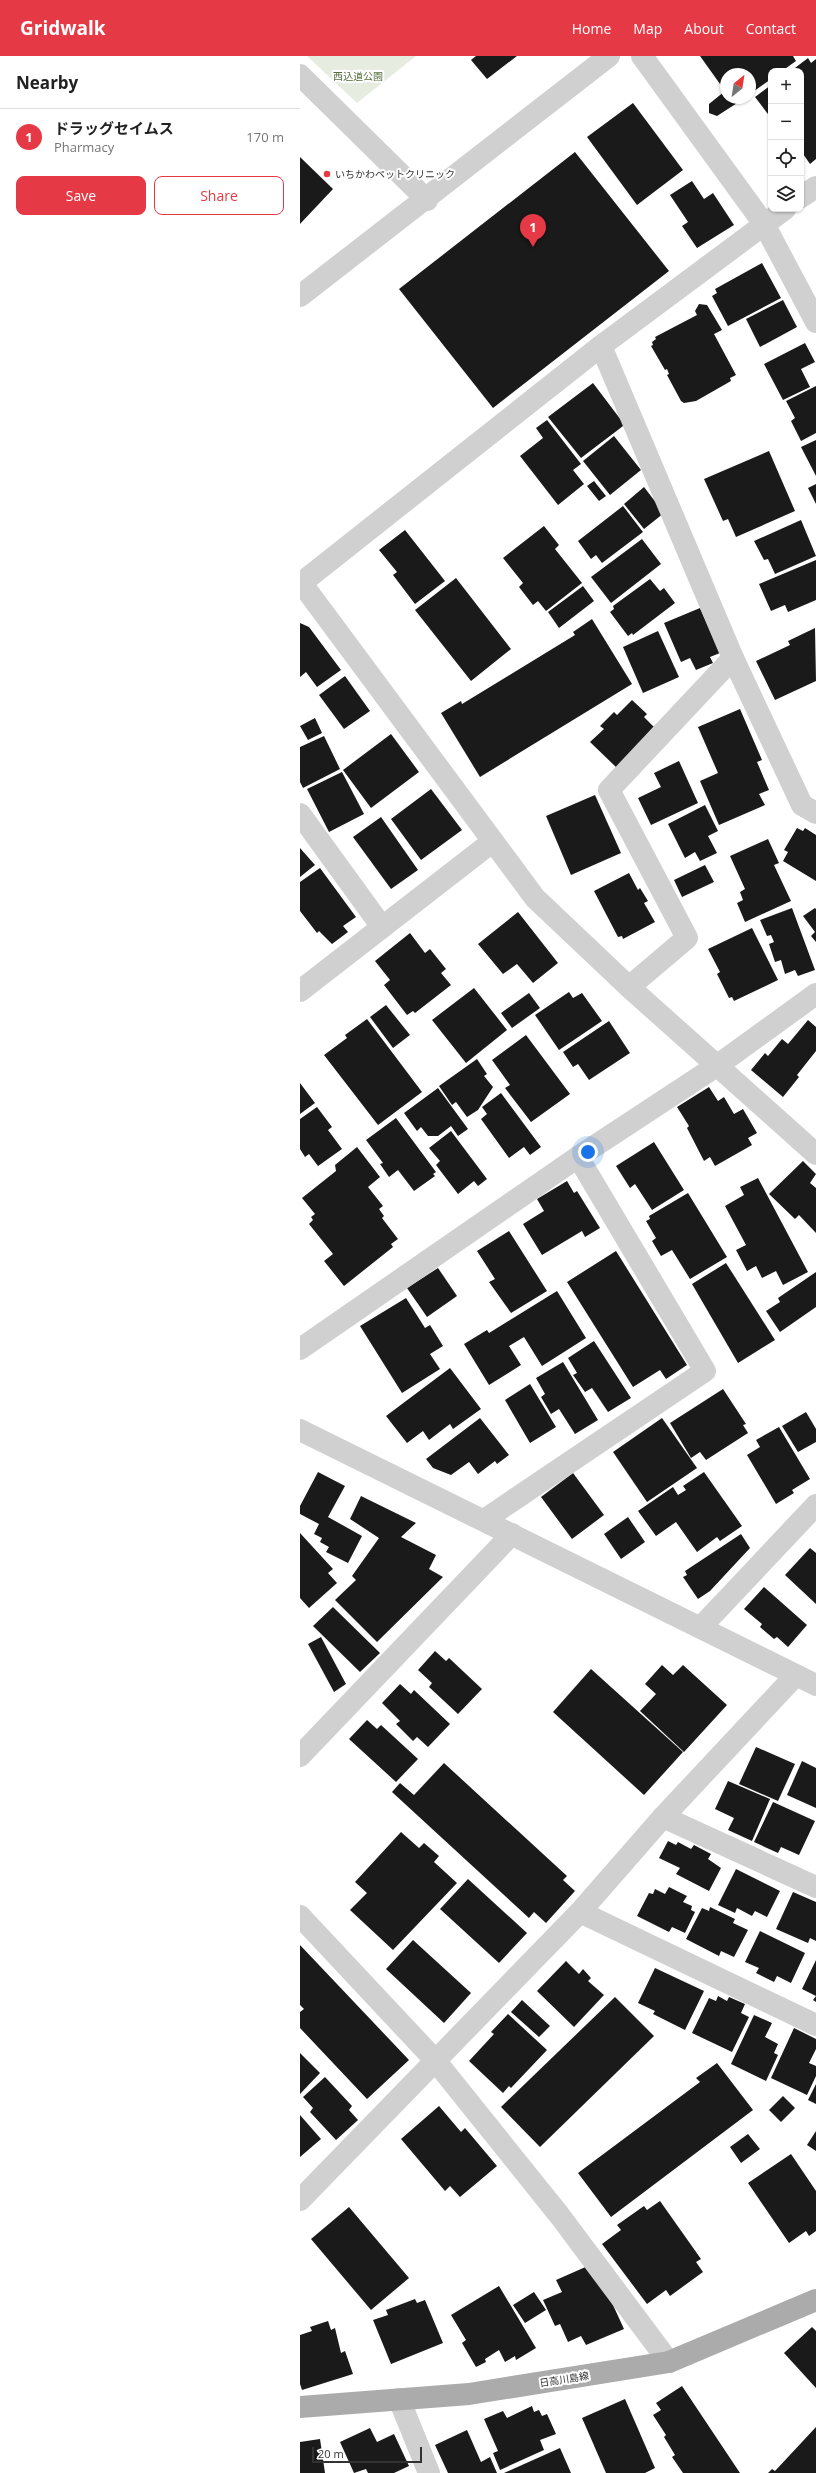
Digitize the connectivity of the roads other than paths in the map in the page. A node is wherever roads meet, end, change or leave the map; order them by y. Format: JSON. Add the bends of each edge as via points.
{"nodes":[{"id":1,"x":609,"y":56,"type":"edge"},
{"id":2,"x":642,"y":56,"type":"edge"},
{"id":3,"x":300,"y":75,"type":"edge"},
{"id":4,"x":816,"y":187,"type":"edge"},
{"id":5,"x":804,"y":195,"type":"edge"},
{"id":6,"x":427,"y":200,"type":"junction"},
{"id":7,"x":781,"y":212,"type":"edge"},
{"id":8,"x":764,"y":224,"type":"junction"},
{"id":9,"x":300,"y":296,"type":"edge"},
{"id":10,"x":816,"y":322,"type":"edge"},
{"id":11,"x":601,"y":346,"type":"junction"},
{"id":12,"x":300,"y":583,"type":"edge"},
{"id":13,"x":733,"y":658,"type":"junction"},
{"id":14,"x":816,"y":813,"type":"edge"},
{"id":15,"x":300,"y":814,"type":"edge"},
{"id":16,"x":492,"y":842,"type":"junction"},
{"id":17,"x":382,"y":927,"type":"junction"},
{"id":18,"x":629,"y":987,"type":"junction"},
{"id":19,"x":300,"y":991,"type":"edge"},
{"id":20,"x":816,"y":994,"type":"edge"},
{"id":21,"x":718,"y":1065,"type":"junction"},
{"id":22,"x":816,"y":1154,"type":"edge"},
{"id":23,"x":578,"y":1157,"type":"junction"},
{"id":24,"x":300,"y":1349,"type":"edge"},
{"id":25,"x":300,"y":1430,"type":"edge"},
{"id":26,"x":816,"y":1505,"type":"edge"},
{"id":27,"x":484,"y":1520,"type":"junction"},
{"id":28,"x":512,"y":1534,"type":"junction"},
{"id":29,"x":701,"y":1627,"type":"junction"},
{"id":30,"x":795,"y":1676,"type":"junction"},
{"id":31,"x":816,"y":1685,"type":"edge"},
{"id":32,"x":300,"y":1755,"type":"edge"},
{"id":33,"x":663,"y":1818,"type":"junction"},
{"id":34,"x":816,"y":1887,"type":"edge"},
{"id":35,"x":580,"y":1912,"type":"junction"},
{"id":36,"x":300,"y":1916,"type":"edge"},
{"id":37,"x":816,"y":2025,"type":"edge"},
{"id":38,"x":434,"y":2059,"type":"junction"},
{"id":39,"x":300,"y":2200,"type":"edge"},
{"id":40,"x":816,"y":2300,"type":"edge"},
{"id":41,"x":669,"y":2362,"type":"junction"},
{"id":42,"x":399,"y":2399,"type":"junction"},
{"id":43,"x":300,"y":2407,"type":"edge"},
{"id":44,"x":429,"y":2473,"type":"edge"}],
"edges":[{"from":1,"to":6,"type":"street"},
{"from":2,"to":8,"type":"street"},
{"from":3,"to":6,"type":"street"},
{"from":4,"to":5,"type":"street"},
{"from":6,"to":9,"type":"street"},
{"from":7,"to":8,"type":"street"},
{"from":8,"to":10,"type":"street"},
{"from":8,"to":11,"type":"street"},
{"from":11,"to":12,"type":"street"},
{"from":11,"to":13,"type":"street"},
{"from":12,"to":16,"type":"street"},
{"from":13,"to":14,"type":"street","via":[[802,805]]},
{"from":13,"to":18,"type":"street","via":[[609,790],[687,938]]},
{"from":15,"to":17,"type":"street"},
{"from":16,"to":17,"type":"street"},
{"from":16,"to":18,"type":"street","via":[[535,898]]},
{"from":17,"to":19,"type":"street"},
{"from":18,"to":21,"type":"street"},
{"from":20,"to":21,"type":"street"},
{"from":21,"to":22,"type":"street"},
{"from":21,"to":23,"type":"street"},
{"from":23,"to":24,"type":"street"},
{"from":23,"to":27,"type":"street","via":[[705,1371]]},
{"from":25,"to":27,"type":"street"},
{"from":26,"to":29,"type":"street"},
{"from":27,"to":28,"type":"street"},
{"from":28,"to":29,"type":"street"},
{"from":28,"to":32,"type":"street"},
{"from":29,"to":30,"type":"street"},
{"from":30,"to":31,"type":"street"},
{"from":30,"to":33,"type":"street"},
{"from":33,"to":34,"type":"street"},
{"from":33,"to":35,"type":"street"},
{"from":35,"to":37,"type":"street"},
{"from":35,"to":38,"type":"street"},
{"from":36,"to":38,"type":"street"},
{"from":38,"to":39,"type":"street"},
{"from":38,"to":41,"type":"street","via":[[560,2216]]},
{"from":40,"to":41,"type":"main road","name":"日高川島線"},
{"from":41,"to":42,"type":"main road","name":"日高川島線","via":[[469,2394]]},
{"from":42,"to":43,"type":"main road","name":"日高川島線"},
{"from":42,"to":44,"type":"street"}]}
